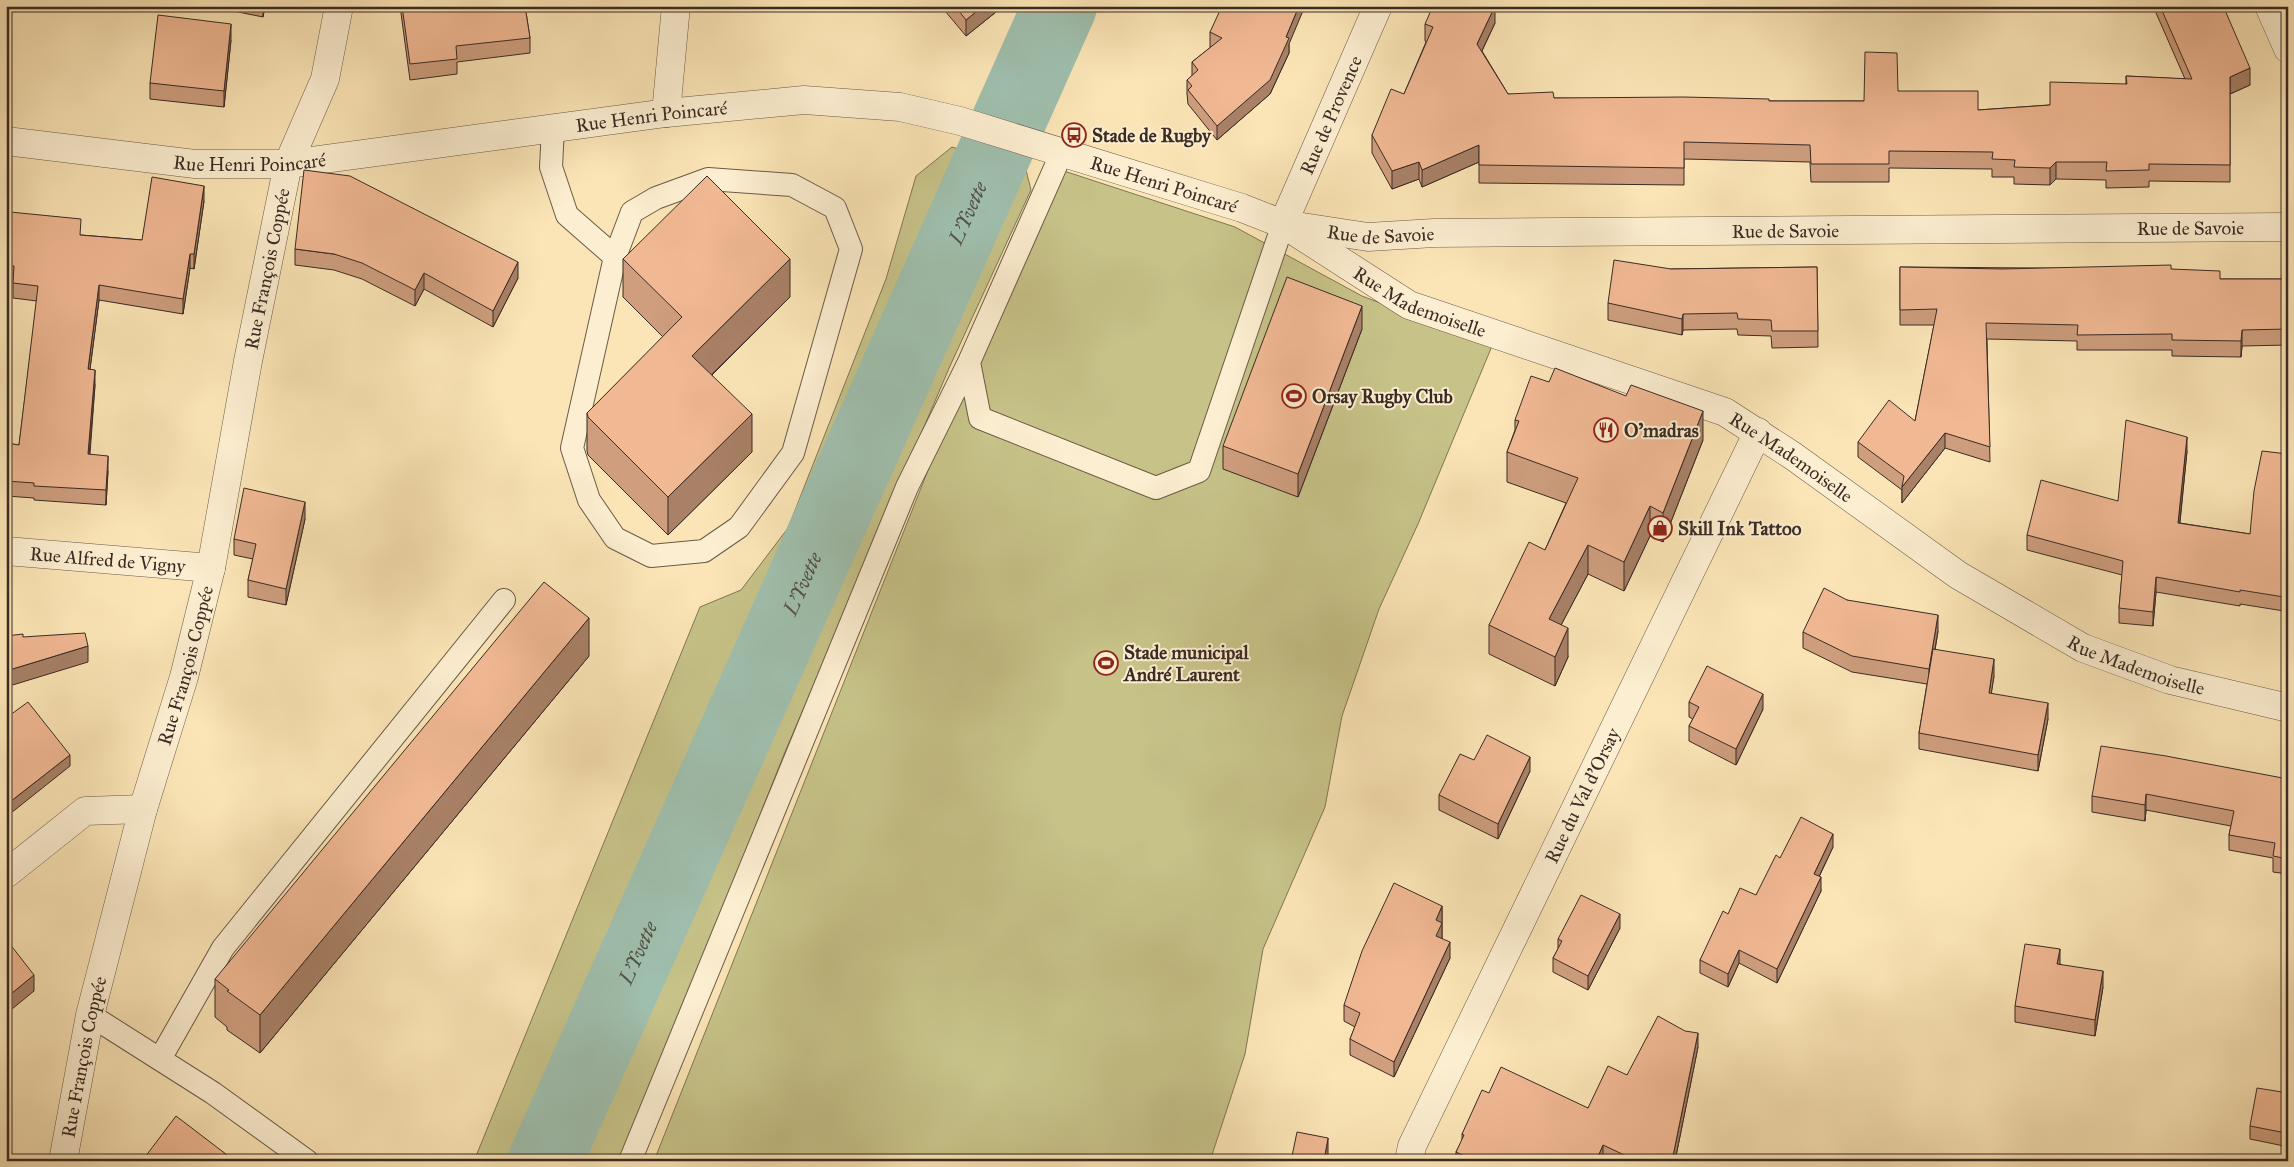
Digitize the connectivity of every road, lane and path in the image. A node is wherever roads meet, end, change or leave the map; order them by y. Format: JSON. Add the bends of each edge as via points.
{"nodes":[{"id":1,"x":339,"y":6,"type":"edge"},
{"id":2,"x":676,"y":6,"type":"edge"},
{"id":3,"x":1378,"y":6,"type":"edge"},
{"id":4,"x":2268,"y":6,"type":"edge"},
{"id":5,"x":2288,"y":49,"type":"edge"},
{"id":6,"x":666,"y":113,"type":"junction"},
{"id":7,"x":553,"y":128,"type":"junction"},
{"id":8,"x":6,"y":140,"type":"edge"},
{"id":9,"x":1052,"y":149,"type":"junction"},
{"id":10,"x":288,"y":164,"type":"junction"},
{"id":11,"x":1283,"y":224,"type":"junction"},
{"id":12,"x":2288,"y":227,"type":"edge"},
{"id":13,"x":614,"y":257,"type":"junction"},
{"id":14,"x":969,"y":362,"type":"junction"},
{"id":15,"x":1758,"y":432,"type":"junction"},
{"id":16,"x":6,"y":552,"type":"edge"},
{"id":17,"x":211,"y":568,"type":"junction"},
{"id":18,"x":504,"y":600,"type":"dead end"},
{"id":19,"x":2288,"y":708,"type":"edge"},
{"id":20,"x":143,"y":809,"type":"junction"},
{"id":21,"x":6,"y":874,"type":"edge"},
{"id":22,"x":90,"y":1015,"type":"junction"},
{"id":23,"x":160,"y":1059,"type":"junction"},
{"id":24,"x":63,"y":1161,"type":"edge"},
{"id":25,"x":308,"y":1161,"type":"edge"},
{"id":26,"x":630,"y":1161,"type":"edge"},
{"id":27,"x":1409,"y":1161,"type":"edge"}],
"edges":[{"from":1,"to":10,"type":"street","name":"Rue François Coppée","via":[[325,79]]},
{"from":2,"to":6,"type":"street"},
{"from":3,"to":11,"type":"street","name":"Rue de Provence"},
{"from":4,"to":5,"type":"street"},
{"from":6,"to":7,"type":"street","name":"Rue Henri Poincaré"},
{"from":6,"to":9,"type":"street","name":"Rue Henri Poincaré","via":[[804,100],[900,107]]},
{"from":7,"to":10,"type":"street","name":"Rue Henri Poincaré"},
{"from":7,"to":13,"type":"lane","via":[[551,167],[567,215]]},
{"from":8,"to":10,"type":"street","name":"Rue Henri Poincaré","via":[[195,164]]},
{"from":9,"to":11,"type":"street","name":"Rue Henri Poincaré","via":[[1242,208]]},
{"from":9,"to":14,"type":"lane"},
{"from":10,"to":17,"type":"street","name":"Rue François Coppée"},
{"from":11,"to":12,"type":"street","name":"Rue de Savoie","via":[[1368,237],[1434,233]]},
{"from":11,"to":14,"type":"lane","via":[[1200,470],[1156,488],[980,418]]},
{"from":11,"to":15,"type":"street","name":"Rue Mademoiselle","via":[[1409,305],[1725,412]]},
{"from":13,"to":13,"type":"lane","via":[[572,448],[589,500],[616,538],[651,556],[704,551],[739,527],[793,453],[851,250],[835,208],[792,184],[708,179],[656,198],[632,212]]},
{"from":14,"to":26,"type":"lane","via":[[907,487]]},
{"from":15,"to":19,"type":"street","name":"Rue Mademoiselle","via":[[1958,575],[2083,648],[2170,680]]},
{"from":15,"to":27,"type":"street","name":"Rue du Val d'Orsay","via":[[1412,1146]]},
{"from":16,"to":17,"type":"street","name":"Rue Alfred de Vigny"},
{"from":17,"to":20,"type":"street","name":"Rue François Coppée","via":[[184,677]]},
{"from":18,"to":23,"type":"lane","via":[[222,948]]},
{"from":20,"to":21,"type":"street","via":[[85,811]]},
{"from":20,"to":22,"type":"street","name":"Rue François Coppée"},
{"from":22,"to":23,"type":"lane"},
{"from":22,"to":24,"type":"street","name":"Rue François Coppée"},
{"from":23,"to":25,"type":"lane"}]}
